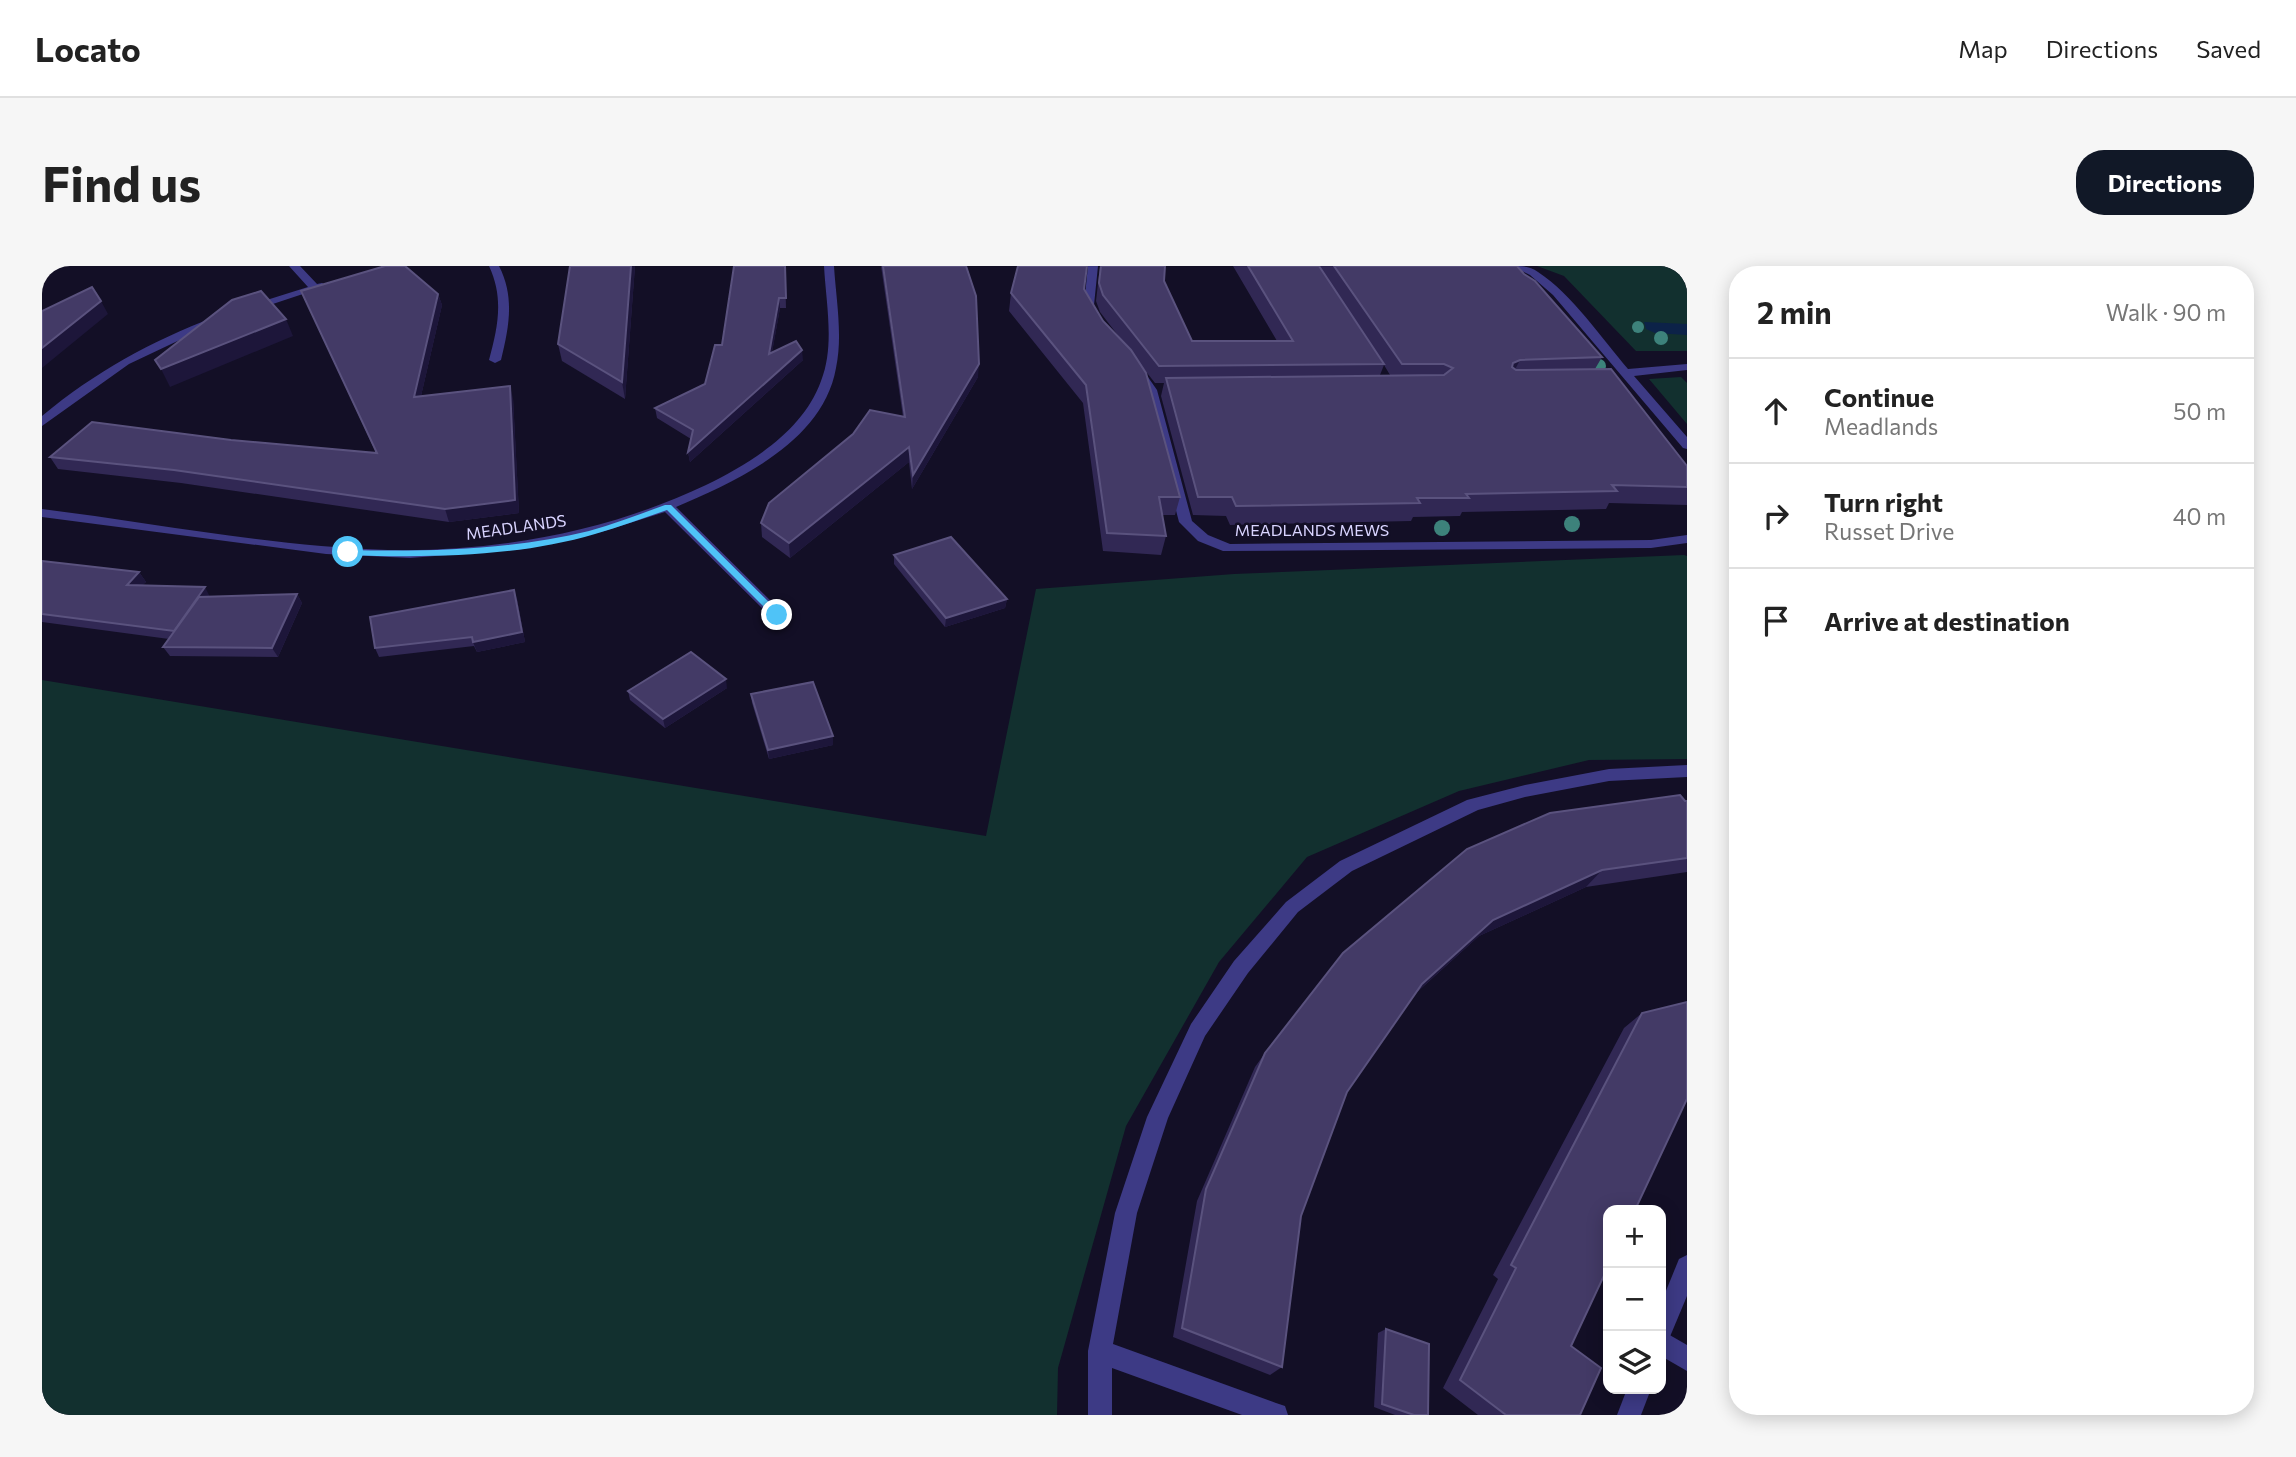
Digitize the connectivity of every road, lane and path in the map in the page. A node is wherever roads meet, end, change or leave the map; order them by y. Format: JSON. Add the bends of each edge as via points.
{"nodes":[{"id":1,"x":294,"y":266,"type":"edge"},
{"id":2,"x":494,"y":266,"type":"edge"},
{"id":3,"x":829,"y":266,"type":"edge"},
{"id":4,"x":1093,"y":266,"type":"edge"},
{"id":5,"x":1517,"y":266,"type":"edge"},
{"id":6,"x":328,"y":285,"type":"edge"},
{"id":7,"x":315,"y":288,"type":"junction"},
{"id":8,"x":1100,"y":325,"type":"edge"},
{"id":9,"x":495,"y":360,"type":"dead end"},
{"id":10,"x":1133,"y":364,"type":"edge"},
{"id":11,"x":1687,"y":367,"type":"edge"},
{"id":12,"x":1626,"y":377,"type":"junction"},
{"id":13,"x":42,"y":422,"type":"edge"},
{"id":14,"x":1687,"y":445,"type":"edge"},
{"id":15,"x":668,"y":507,"type":"junction"},
{"id":16,"x":42,"y":513,"type":"edge"},
{"id":17,"x":1687,"y":539,"type":"edge"},
{"id":18,"x":777,"y":615,"type":"dead end"},
{"id":19,"x":1687,"y":771,"type":"edge"},
{"id":20,"x":1687,"y":1267,"type":"edge"},
{"id":21,"x":1666,"y":1319,"type":"edge"},
{"id":22,"x":1666,"y":1345,"type":"edge"},
{"id":23,"x":1100,"y":1351,"type":"junction"},
{"id":24,"x":1687,"y":1359,"type":"edge"},
{"id":25,"x":1637,"y":1394,"type":"edge"},
{"id":26,"x":1100,"y":1415,"type":"edge"},
{"id":27,"x":1276,"y":1415,"type":"edge"},
{"id":28,"x":1629,"y":1415,"type":"edge"}],
"edges":[{"from":1,"to":7,"type":"street"},
{"from":2,"to":9,"type":"street","via":[[505,293]]},
{"from":3,"to":15,"type":"street","name":"MEADLANDS","via":[[832,361],[814,405],[794,430],[762,457],[725,481]]},
{"from":4,"to":8,"type":"street","via":[[1089,304]]},
{"from":5,"to":12,"type":"street","via":[[1535,273],[1557,293]]},
{"from":6,"to":7,"type":"street"},
{"from":7,"to":13,"type":"street","via":[[149,346],[93,379]]},
{"from":10,"to":17,"type":"street","name":"MEADLANDS MEWS","via":[[1158,390],[1186,522],[1203,538],[1228,548],[1651,544]]},
{"from":11,"to":12,"type":"street"},
{"from":12,"to":14,"type":"street"},
{"from":15,"to":16,"type":"street","name":"MEADLANDS","via":[[592,533],[535,544],[409,554],[348,552]]},
{"from":15,"to":18,"type":"street"},
{"from":19,"to":23,"type":"street","via":[[1609,775],[1473,805],[1346,866],[1292,907],[1241,967],[1198,1030],[1158,1116],[1126,1213]]},
{"from":20,"to":21,"type":"street"},
{"from":22,"to":24,"type":"street"},
{"from":23,"to":26,"type":"street"},
{"from":23,"to":27,"type":"street"},
{"from":25,"to":28,"type":"street"}]}
